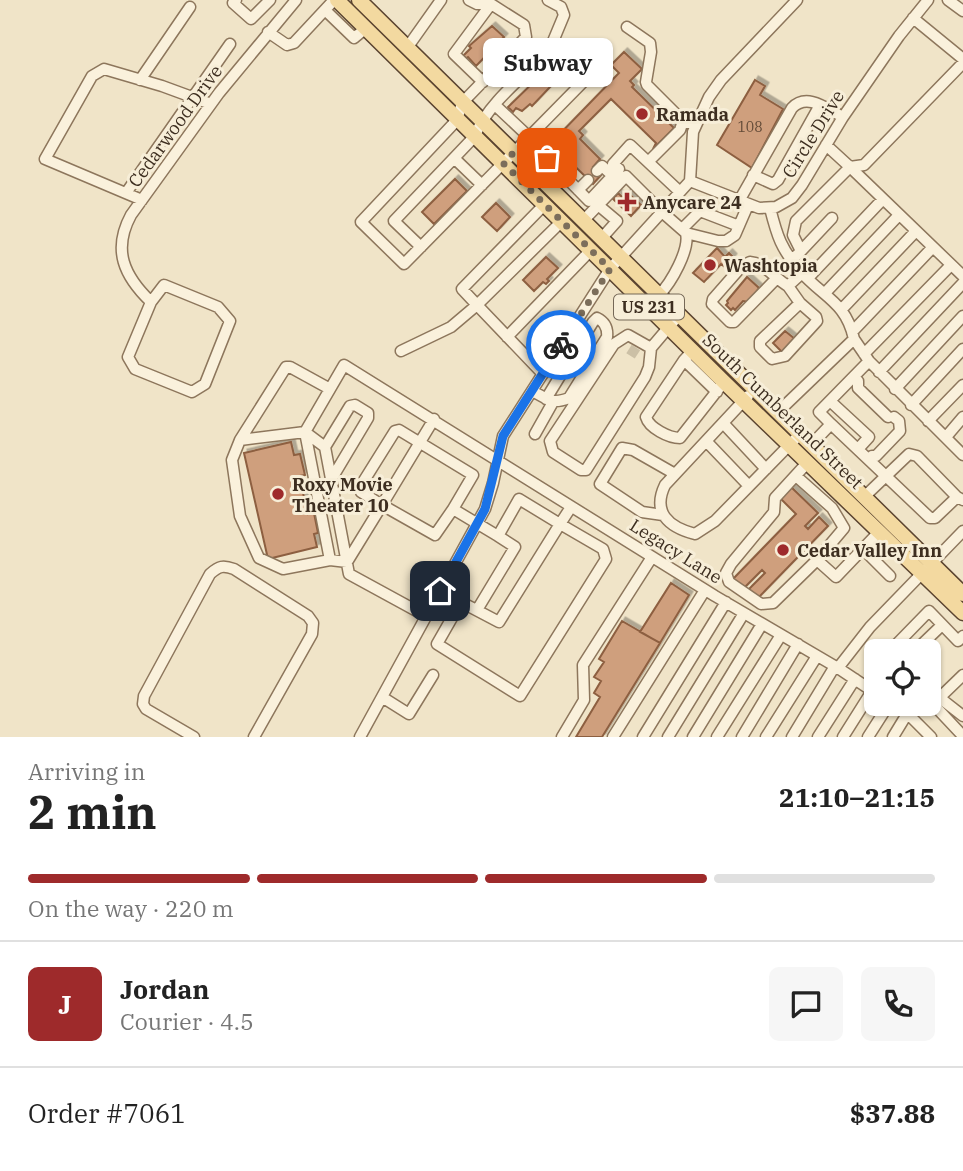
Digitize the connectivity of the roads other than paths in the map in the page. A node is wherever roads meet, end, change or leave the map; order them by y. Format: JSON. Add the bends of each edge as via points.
{"nodes":[{"id":1,"x":236,"y":0,"type":"edge"},
{"id":2,"x":270,"y":0,"type":"edge"},
{"id":3,"x":296,"y":0,"type":"edge"},
{"id":4,"x":359,"y":0,"type":"edge"},
{"id":5,"x":441,"y":0,"type":"edge"},
{"id":6,"x":469,"y":0,"type":"edge"},
{"id":7,"x":548,"y":0,"type":"edge"},
{"id":8,"x":797,"y":0,"type":"edge"},
{"id":9,"x":928,"y":0,"type":"edge"},
{"id":10,"x":947,"y":0,"type":"edge"},
{"id":11,"x":332,"y":3,"type":"edge"},
{"id":12,"x":492,"y":4,"type":"junction"},
{"id":13,"x":190,"y":7,"type":"dead end"},
{"id":14,"x":963,"y":11,"type":"edge"},
{"id":15,"x":913,"y":18,"type":"junction"},
{"id":16,"x":251,"y":19,"type":"junction"},
{"id":17,"x":627,"y":27,"type":"dead end"},
{"id":18,"x":265,"y":35,"type":"junction"},
{"id":19,"x":230,"y":44,"type":"dead end"},
{"id":20,"x":407,"y":48,"type":"junction"},
{"id":21,"x":549,"y":51,"type":"junction"},
{"id":22,"x":963,"y":61,"type":"edge"},
{"id":23,"x":140,"y":80,"type":"junction"},
{"id":24,"x":483,"y":82,"type":"junction"},
{"id":25,"x":192,"y":98,"type":"junction"},
{"id":26,"x":462,"y":103,"type":"junction"},
{"id":27,"x":211,"y":104,"type":"junction"},
{"id":28,"x":495,"y":105,"type":"junction"},
{"id":29,"x":820,"y":105,"type":"junction"},
{"id":30,"x":843,"y":117,"type":"junction"},
{"id":31,"x":457,"y":120,"type":"junction"},
{"id":32,"x":480,"y":121,"type":"junction"},
{"id":33,"x":683,"y":121,"type":"junction"},
{"id":34,"x":696,"y":125,"type":"junction"},
{"id":35,"x":475,"y":135,"type":"junction"},
{"id":36,"x":529,"y":137,"type":"junction"},
{"id":37,"x":826,"y":145,"type":"junction"},
{"id":38,"x":454,"y":158,"type":"junction"},
{"id":39,"x":508,"y":158,"type":"junction"},
{"id":40,"x":648,"y":162,"type":"junction"},
{"id":41,"x":850,"y":167,"type":"junction"},
{"id":42,"x":597,"y":171,"type":"dead end"},
{"id":43,"x":533,"y":173,"type":"junction"},
{"id":44,"x":619,"y":174,"type":"junction"},
{"id":45,"x":753,"y":175,"type":"junction"},
{"id":46,"x":588,"y":180,"type":"dead end"},
{"id":47,"x":690,"y":181,"type":"junction"},
{"id":48,"x":482,"y":185,"type":"junction"},
{"id":49,"x":576,"y":188,"type":"junction"},
{"id":50,"x":680,"y":192,"type":"junction"},
{"id":51,"x":126,"y":193,"type":"junction"},
{"id":52,"x":560,"y":199,"type":"junction"},
{"id":53,"x":883,"y":199,"type":"junction"},
{"id":54,"x":142,"y":200,"type":"junction"},
{"id":55,"x":744,"y":203,"type":"junction"},
{"id":56,"x":545,"y":204,"type":"junction"},
{"id":57,"x":598,"y":205,"type":"junction"},
{"id":58,"x":770,"y":208,"type":"junction"},
{"id":59,"x":662,"y":212,"type":"junction"},
{"id":60,"x":899,"y":215,"type":"junction"},
{"id":61,"x":832,"y":218,"type":"dead end"},
{"id":62,"x":562,"y":221,"type":"junction"},
{"id":63,"x":583,"y":221,"type":"junction"},
{"id":64,"x":739,"y":226,"type":"junction"},
{"id":65,"x":684,"y":231,"type":"junction"},
{"id":66,"x":916,"y":231,"type":"junction"},
{"id":67,"x":601,"y":239,"type":"junction"},
{"id":68,"x":421,"y":247,"type":"junction"},
{"id":69,"x":933,"y":247,"type":"junction"},
{"id":70,"x":591,"y":250,"type":"junction"},
{"id":71,"x":801,"y":251,"type":"junction"},
{"id":72,"x":621,"y":257,"type":"junction"},
{"id":73,"x":792,"y":260,"type":"junction"},
{"id":74,"x":951,"y":265,"type":"junction"},
{"id":75,"x":610,"y":269,"type":"junction"},
{"id":76,"x":805,"y":276,"type":"junction"},
{"id":77,"x":963,"y":276,"type":"edge"},
{"id":78,"x":776,"y":279,"type":"junction"},
{"id":79,"x":963,"y":283,"type":"edge"},
{"id":80,"x":788,"y":286,"type":"junction"},
{"id":81,"x":825,"y":293,"type":"junction"},
{"id":82,"x":659,"y":295,"type":"junction"},
{"id":83,"x":151,"y":302,"type":"junction"},
{"id":84,"x":800,"y":303,"type":"junction"},
{"id":85,"x":477,"y":305,"type":"junction"},
{"id":86,"x":841,"y":310,"type":"junction"},
{"id":87,"x":680,"y":314,"type":"junction"},
{"id":88,"x":963,"y":316,"type":"edge"},
{"id":89,"x":669,"y":326,"type":"junction"},
{"id":90,"x":853,"y":335,"type":"junction"},
{"id":91,"x":507,"y":337,"type":"junction"},
{"id":92,"x":614,"y":344,"type":"junction"},
{"id":93,"x":651,"y":348,"type":"junction"},
{"id":94,"x":629,"y":349,"type":"tunnel mouth"},
{"id":95,"x":963,"y":349,"type":"edge"},
{"id":96,"x":401,"y":351,"type":"dead end"},
{"id":97,"x":688,"y":355,"type":"junction"},
{"id":98,"x":640,"y":356,"type":"tunnel mouth"},
{"id":99,"x":866,"y":358,"type":"junction"},
{"id":100,"x":649,"y":367,"type":"junction"},
{"id":101,"x":879,"y":372,"type":"junction"},
{"id":102,"x":543,"y":374,"type":"junction"},
{"id":103,"x":855,"y":379,"type":"junction"},
{"id":104,"x":963,"y":385,"type":"edge"},
{"id":105,"x":721,"y":387,"type":"junction"},
{"id":106,"x":330,"y":389,"type":"junction"},
{"id":107,"x":895,"y":389,"type":"junction"},
{"id":108,"x":532,"y":391,"type":"junction"},
{"id":109,"x":749,"y":394,"type":"junction"},
{"id":110,"x":554,"y":400,"type":"junction"},
{"id":111,"x":830,"y":401,"type":"junction"},
{"id":112,"x":911,"y":405,"type":"junction"},
{"id":113,"x":778,"y":412,"type":"junction"},
{"id":114,"x":963,"y":417,"type":"edge"},
{"id":115,"x":433,"y":419,"type":"junction"},
{"id":116,"x":928,"y":421,"type":"junction"},
{"id":117,"x":723,"y":422,"type":"junction"},
{"id":118,"x":831,"y":424,"type":"junction"},
{"id":119,"x":305,"y":432,"type":"junction"},
{"id":120,"x":535,"y":433,"type":"dead end"},
{"id":121,"x":946,"y":437,"type":"junction"},
{"id":122,"x":795,"y":439,"type":"junction"},
{"id":123,"x":240,"y":440,"type":"junction"},
{"id":124,"x":706,"y":441,"type":"junction"},
{"id":125,"x":420,"y":442,"type":"junction"},
{"id":126,"x":811,"y":445,"type":"junction"},
{"id":127,"x":325,"y":447,"type":"junction"},
{"id":128,"x":858,"y":449,"type":"junction"},
{"id":129,"x":963,"y":455,"type":"edge"},
{"id":130,"x":871,"y":458,"type":"junction"},
{"id":131,"x":497,"y":461,"type":"junction"},
{"id":132,"x":808,"y":463,"type":"junction"},
{"id":133,"x":766,"y":469,"type":"junction"},
{"id":134,"x":675,"y":474,"type":"junction"},
{"id":135,"x":887,"y":475,"type":"junction"},
{"id":136,"x":796,"y":476,"type":"junction"},
{"id":137,"x":331,"y":480,"type":"junction"},
{"id":138,"x":749,"y":486,"type":"junction"},
{"id":139,"x":864,"y":497,"type":"junction"},
{"id":140,"x":960,"y":499,"type":"edge"},
{"id":141,"x":382,"y":505,"type":"junction"},
{"id":142,"x":571,"y":507,"type":"junction"},
{"id":143,"x":453,"y":509,"type":"junction"},
{"id":144,"x":663,"y":515,"type":"junction"},
{"id":145,"x":477,"y":523,"type":"junction"},
{"id":146,"x":560,"y":524,"type":"junction"},
{"id":147,"x":963,"y":531,"type":"edge"},
{"id":148,"x":879,"y":532,"type":"junction"},
{"id":149,"x":498,"y":536,"type":"junction"},
{"id":150,"x":863,"y":549,"type":"junction"},
{"id":151,"x":652,"y":557,"type":"junction"},
{"id":152,"x":330,"y":560,"type":"junction"},
{"id":153,"x":817,"y":560,"type":"junction"},
{"id":154,"x":347,"y":562,"type":"junction"},
{"id":155,"x":928,"y":569,"type":"junction"},
{"id":156,"x":890,"y":576,"type":"dead end"},
{"id":157,"x":705,"y":590,"type":"junction"},
{"id":158,"x":440,"y":591,"type":"junction"},
{"id":159,"x":963,"y":594,"type":"edge"},
{"id":160,"x":461,"y":602,"type":"junction"},
{"id":161,"x":726,"y":602,"type":"junction"},
{"id":162,"x":477,"y":610,"type":"junction"},
{"id":163,"x":744,"y":613,"type":"junction"},
{"id":164,"x":963,"y":613,"type":"edge"},
{"id":165,"x":426,"y":616,"type":"junction"},
{"id":166,"x":762,"y":624,"type":"junction"},
{"id":167,"x":942,"y":625,"type":"junction"},
{"id":168,"x":781,"y":635,"type":"junction"},
{"id":169,"x":963,"y":636,"type":"edge"},
{"id":170,"x":902,"y":639,"type":"edge"},
{"id":171,"x":927,"y":639,"type":"edge"},
{"id":172,"x":798,"y":645,"type":"junction"},
{"id":173,"x":817,"y":656,"type":"junction"},
{"id":174,"x":837,"y":667,"type":"junction"},
{"id":175,"x":963,"y":675,"type":"edge"},
{"id":176,"x":433,"y":676,"type":"dead end"},
{"id":177,"x":855,"y":679,"type":"junction"},
{"id":178,"x":864,"y":685,"type":"edge"},
{"id":179,"x":941,"y":695,"type":"edge"},
{"id":180,"x":382,"y":697,"type":"junction"},
{"id":181,"x":941,"y":705,"type":"edge"},
{"id":182,"x":864,"y":707,"type":"edge"},
{"id":183,"x":941,"y":709,"type":"edge"},
{"id":184,"x":882,"y":716,"type":"edge"},
{"id":185,"x":906,"y":716,"type":"edge"},
{"id":186,"x":909,"y":716,"type":"edge"},
{"id":187,"x":963,"y":716,"type":"edge"},
{"id":188,"x":962,"y":734,"type":"edge"},
{"id":189,"x":925,"y":735,"type":"edge"},
{"id":190,"x":194,"y":737,"type":"edge"},
{"id":191,"x":254,"y":737,"type":"edge"},
{"id":192,"x":360,"y":737,"type":"edge"},
{"id":193,"x":562,"y":737,"type":"edge"},
{"id":194,"x":613,"y":737,"type":"edge"},
{"id":195,"x":643,"y":737,"type":"edge"},
{"id":196,"x":668,"y":737,"type":"edge"},
{"id":197,"x":692,"y":737,"type":"edge"},
{"id":198,"x":717,"y":737,"type":"edge"},
{"id":199,"x":741,"y":737,"type":"edge"},
{"id":200,"x":766,"y":737,"type":"edge"},
{"id":201,"x":792,"y":737,"type":"edge"},
{"id":202,"x":818,"y":737,"type":"edge"},
{"id":203,"x":843,"y":737,"type":"edge"},
{"id":204,"x":868,"y":737,"type":"edge"},
{"id":205,"x":893,"y":737,"type":"edge"}],
"edges":[{"from":1,"to":16,"type":"street","via":[[233,3]]},
{"from":2,"to":16,"type":"street"},
{"from":3,"to":18,"type":"street","name":"Cedarwood Drive"},
{"from":4,"to":20,"type":"main road","name":"South Cumberland Street","number":"US 231"},
{"from":5,"to":20,"type":"street"},
{"from":6,"to":12,"type":"street"},
{"from":7,"to":21,"type":"street","via":[[561,7],[564,15]]},
{"from":8,"to":34,"type":"street","via":[[722,80]]},
{"from":9,"to":15,"type":"street","name":"Circle Drive"},
{"from":10,"to":14,"type":"street"},
{"from":11,"to":18,"type":"street","via":[[294,43],[286,45]]},
{"from":11,"to":31,"type":"main road","name":"South Cumberland Street","number":"US 231","via":[[366,28]]},
{"from":12,"to":24,"type":"street","via":[[454,54]]},
{"from":12,"to":24,"type":"street","via":[[524,25],[526,37]]},
{"from":13,"to":23,"type":"street"},
{"from":15,"to":22,"type":"street"},
{"from":15,"to":30,"type":"street","name":"Circle Drive"},
{"from":16,"to":18,"type":"street"},
{"from":17,"to":33,"type":"street","via":[[650,43],[647,85]]},
{"from":18,"to":27,"type":"street","name":"Cedarwood Drive"},
{"from":19,"to":25,"type":"street"},
{"from":20,"to":26,"type":"main road","name":"South Cumberland Street","number":"US 231"},
{"from":21,"to":28,"type":"street"},
{"from":21,"to":36,"type":"street","via":[[580,66],[585,80]]},
{"from":22,"to":41,"type":"street","via":[[864,165]]},
{"from":23,"to":25,"type":"street"},
{"from":23,"to":51,"type":"street","via":[[104,69],[92,76],[45,159]]},
{"from":24,"to":26,"type":"street"},
{"from":25,"to":27,"type":"street"},
{"from":25,"to":51,"type":"street"},
{"from":26,"to":31,"type":"street"},
{"from":26,"to":32,"type":"main road","name":"South Cumberland Street","number":"US 231"},
{"from":27,"to":54,"type":"street","name":"Cedarwood Drive"},
{"from":28,"to":32,"type":"street"},
{"from":28,"to":36,"type":"street"},
{"from":29,"to":30,"type":"street"},
{"from":29,"to":45,"type":"street","via":[[804,100],[792,108]]},
{"from":29,"to":45,"type":"street","via":[[778,180],[773,184]]},
{"from":30,"to":37,"type":"street","name":"Circle Drive"},
{"from":31,"to":35,"type":"main road","name":"South Cumberland Street","number":"US 231"},
{"from":31,"to":68,"type":"street","via":[[361,222],[404,264]]},
{"from":32,"to":35,"type":"street"},
{"from":32,"to":39,"type":"main road","name":"South Cumberland Street","number":"US 231"},
{"from":33,"to":34,"type":"street"},
{"from":33,"to":40,"type":"street","via":[[680,130]]},
{"from":34,"to":47,"type":"street"},
{"from":35,"to":38,"type":"street"},
{"from":35,"to":39,"type":"main road","name":"South Cumberland Street","number":"US 231"},
{"from":36,"to":39,"type":"street"},
{"from":37,"to":41,"type":"street"},
{"from":37,"to":58,"type":"street","name":"Circle Drive","via":[[798,192]]},
{"from":38,"to":48,"type":"street"},
{"from":38,"to":68,"type":"street","via":[[394,221]]},
{"from":39,"to":43,"type":"main road","name":"South Cumberland Street","number":"US 231"},
{"from":39,"to":48,"type":"street"},
{"from":39,"to":56,"type":"main road","name":"South Cumberland Street","number":"US 231"},
{"from":40,"to":44,"type":"street","via":[[630,145],[613,164]]},
{"from":40,"to":50,"type":"street"},
{"from":41,"to":53,"type":"street"},
{"from":41,"to":71,"type":"street","via":[[796,221],[793,235]]},
{"from":42,"to":44,"type":"street","via":[[602,166]]},
{"from":43,"to":49,"type":"street","via":[[543,154]]},
{"from":43,"to":52,"type":"main road","name":"South Cumberland Street","number":"US 231"},
{"from":44,"to":49,"type":"street","via":[[589,201]]},
{"from":44,"to":57,"type":"street"},
{"from":44,"to":59,"type":"street"},
{"from":45,"to":55,"type":"street"},
{"from":46,"to":49,"type":"street"},
{"from":47,"to":50,"type":"street"},
{"from":47,"to":55,"type":"street"},
{"from":48,"to":68,"type":"street"},
{"from":49,"to":52,"type":"street"},
{"from":50,"to":59,"type":"street"},
{"from":51,"to":54,"type":"street"},
{"from":52,"to":63,"type":"main road","name":"South Cumberland Street","number":"US 231"},
{"from":53,"to":60,"type":"street"},
{"from":53,"to":76,"type":"street"},
{"from":54,"to":83,"type":"street","name":"Cedarwood Drive","via":[[121,241],[134,286]]},
{"from":55,"to":58,"type":"street"},
{"from":55,"to":64,"type":"street"},
{"from":56,"to":62,"type":"main road","name":"South Cumberland Street","number":"US 231"},
{"from":56,"to":85,"type":"street","via":[[463,289]]},
{"from":57,"to":63,"type":"street"},
{"from":57,"to":67,"type":"street","via":[[617,221]]},
{"from":58,"to":73,"type":"street","via":[[778,240]]},
{"from":59,"to":65,"type":"street"},
{"from":59,"to":72,"type":"street"},
{"from":60,"to":66,"type":"street"},
{"from":60,"to":81,"type":"street"},
{"from":61,"to":71,"type":"street"},
{"from":62,"to":70,"type":"main road","name":"South Cumberland Street","number":"US 231"},
{"from":62,"to":85,"type":"street"},
{"from":63,"to":67,"type":"main road","name":"South Cumberland Street","number":"US 231"},
{"from":64,"to":65,"type":"street","via":[[726,241]]},
{"from":64,"to":65,"type":"street","via":[[700,211]]},
{"from":65,"to":82,"type":"street","via":[[687,243],[673,277]]},
{"from":66,"to":69,"type":"street"},
{"from":66,"to":86,"type":"street"},
{"from":67,"to":72,"type":"main road","name":"South Cumberland Street","number":"US 231"},
{"from":69,"to":74,"type":"street"},
{"from":69,"to":90,"type":"street"},
{"from":70,"to":75,"type":"main road","name":"South Cumberland Street","number":"US 231"},
{"from":70,"to":91,"type":"street"},
{"from":71,"to":73,"type":"street"},
{"from":72,"to":75,"type":"street"},
{"from":72,"to":82,"type":"main road","name":"South Cumberland Street","number":"US 231"},
{"from":73,"to":76,"type":"street"},
{"from":74,"to":77,"type":"street"},
{"from":74,"to":99,"type":"street"},
{"from":75,"to":89,"type":"main road","name":"South Cumberland Street","number":"US 231"},
{"from":75,"to":102,"type":"street"},
{"from":76,"to":80,"type":"street"},
{"from":76,"to":81,"type":"street"},
{"from":78,"to":78,"type":"street","via":[[737,320],[730,322],[712,304],[750,262],[758,262]]},
{"from":78,"to":80,"type":"street"},
{"from":79,"to":101,"type":"street"},
{"from":80,"to":84,"type":"street"},
{"from":81,"to":86,"type":"street"},
{"from":82,"to":87,"type":"main road","name":"South Cumberland Street","number":"US 231"},
{"from":83,"to":83,"type":"street","via":[[128,357],[135,369],[192,392],[205,384],[230,321],[218,307],[164,285]]},
{"from":84,"to":84,"type":"street","via":[[760,341],[772,359],[785,356],[816,325],[816,317]]},
{"from":85,"to":91,"type":"street"},
{"from":85,"to":96,"type":"street","via":[[451,327]]},
{"from":86,"to":90,"type":"street"},
{"from":87,"to":89,"type":"street"},
{"from":87,"to":109,"type":"main road","name":"South Cumberland Street","number":"US 231"},
{"from":88,"to":107,"type":"street"},
{"from":89,"to":93,"type":"street"},
{"from":89,"to":97,"type":"main road","name":"South Cumberland Street","number":"US 231"},
{"from":90,"to":99,"type":"street"},
{"from":90,"to":113,"type":"street"},
{"from":91,"to":102,"type":"street"},
{"from":92,"to":93,"type":"street","via":[[628,335]]},
{"from":92,"to":94,"type":"street"},
{"from":92,"to":100,"type":"street","via":[[550,441],[553,452],[586,470]]},
{"from":93,"to":100,"type":"street"},
{"from":95,"to":112,"type":"street"},
{"from":97,"to":105,"type":"main road","name":"South Cumberland Street","number":"US 231"},
{"from":97,"to":105,"type":"street","via":[[646,417],[649,424],[680,439]]},
{"from":98,"to":100,"type":"street"},
{"from":99,"to":101,"type":"street"},
{"from":99,"to":103,"type":"street"},
{"from":101,"to":107,"type":"street"},
{"from":102,"to":108,"type":"street"},
{"from":103,"to":111,"type":"street"},
{"from":103,"to":130,"type":"street","via":[[858,388],[899,421],[900,431]]},
{"from":104,"to":116,"type":"street"},
{"from":105,"to":109,"type":"main road","name":"South Cumberland Street","number":"US 231"},
{"from":106,"to":115,"type":"street","name":"Legacy Lane","via":[[344,365]]},
{"from":106,"to":119,"type":"street"},
{"from":106,"to":123,"type":"street","via":[[286,367]]},
{"from":107,"to":112,"type":"street"},
{"from":108,"to":110,"type":"street"},
{"from":108,"to":131,"type":"street","via":[[503,436]]},
{"from":109,"to":113,"type":"main road","name":"South Cumberland Street","number":"US 231"},
{"from":109,"to":117,"type":"street"},
{"from":109,"to":122,"type":"main road","name":"South Cumberland Street","number":"US 231"},
{"from":110,"to":110,"type":"street","via":[[569,398],[607,337],[597,318],[572,356]]},
{"from":110,"to":120,"type":"street"},
{"from":111,"to":118,"type":"street","via":[[819,412]]},
{"from":111,"to":128,"type":"street","via":[[869,437]]},
{"from":112,"to":116,"type":"street"},
{"from":113,"to":122,"type":"main road","name":"South Cumberland Street","number":"US 231"},
{"from":114,"to":121,"type":"street"},
{"from":115,"to":125,"type":"street"},
{"from":115,"to":131,"type":"street","name":"Legacy Lane"},
{"from":116,"to":121,"type":"street"},
{"from":117,"to":124,"type":"street"},
{"from":117,"to":133,"type":"street"},
{"from":118,"to":126,"type":"street"},
{"from":118,"to":128,"type":"street"},
{"from":119,"to":123,"type":"street"},
{"from":119,"to":127,"type":"street"},
{"from":119,"to":152,"type":"street"},
{"from":121,"to":129,"type":"street"},
{"from":122,"to":126,"type":"main road","name":"South Cumberland Street","number":"US 231"},
{"from":122,"to":132,"type":"main road","name":"South Cumberland Street","number":"US 231"},
{"from":122,"to":133,"type":"street"},
{"from":123,"to":152,"type":"street","via":[[232,460],[240,516],[259,558],[283,569]]},
{"from":124,"to":134,"type":"street"},
{"from":124,"to":138,"type":"street"},
{"from":125,"to":141,"type":"street"},
{"from":125,"to":141,"type":"street","via":[[395,431],[360,487]]},
{"from":125,"to":143,"type":"street","via":[[473,475]]},
{"from":126,"to":139,"type":"main road","name":"South Cumberland Street","number":"US 231"},
{"from":127,"to":137,"type":"street"},
{"from":127,"to":137,"type":"street","via":[[350,406],[368,413]]},
{"from":128,"to":130,"type":"street"},
{"from":130,"to":135,"type":"street"},
{"from":131,"to":142,"type":"street","name":"Legacy Lane"},
{"from":131,"to":145,"type":"street"},
{"from":132,"to":136,"type":"street"},
{"from":132,"to":148,"type":"main road","name":"South Cumberland Street","number":"US 231"},
{"from":133,"to":138,"type":"street"},
{"from":134,"to":144,"type":"street","via":[[659,499]]},
{"from":134,"to":144,"type":"street","via":[[622,448],[600,484],[642,512]]},
{"from":135,"to":139,"type":"street"},
{"from":135,"to":140,"type":"street","via":[[930,518]]},
{"from":135,"to":140,"type":"street","via":[[912,454]]},
{"from":136,"to":153,"type":"street","via":[[832,508],[844,528]]},
{"from":136,"to":153,"type":"street","via":[[775,498],[774,512],[726,573],[729,582],[752,599],[773,603]]},
{"from":137,"to":154,"type":"street"},
{"from":138,"to":144,"type":"street","via":[[715,521],[695,534],[683,531]]},
{"from":139,"to":155,"type":"main road","name":"South Cumberland Street","number":"US 231"},
{"from":141,"to":143,"type":"street","via":[[435,535]]},
{"from":141,"to":154,"type":"street"},
{"from":142,"to":146,"type":"street"},
{"from":142,"to":151,"type":"street","name":"Legacy Lane"},
{"from":143,"to":145,"type":"street"},
{"from":145,"to":149,"type":"street"},
{"from":145,"to":158,"type":"street"},
{"from":146,"to":149,"type":"street","via":[[519,499]]},
{"from":146,"to":160,"type":"street","via":[[603,549],[606,559],[520,695],[437,644]]},
{"from":146,"to":162,"type":"street","via":[[499,622]]},
{"from":147,"to":155,"type":"street"},
{"from":148,"to":150,"type":"street"},
{"from":148,"to":155,"type":"main road","name":"South Cumberland Street","number":"US 231"},
{"from":149,"to":162,"type":"street","via":[[515,547]]},
{"from":150,"to":153,"type":"street","via":[[836,577]]},
{"from":150,"to":156,"type":"street"},
{"from":151,"to":157,"type":"street","name":"Legacy Lane"},
{"from":151,"to":193,"type":"street","via":[[583,665],[584,699]]},
{"from":152,"to":154,"type":"street"},
{"from":154,"to":165,"type":"street","via":[[349,574]]},
{"from":155,"to":159,"type":"main road","name":"South Cumberland Street","number":"US 231"},
{"from":155,"to":164,"type":"main road","name":"South Cumberland Street","number":"US 231"},
{"from":155,"to":174,"type":"street"},
{"from":157,"to":161,"type":"street","name":"Legacy Lane"},
{"from":157,"to":194,"type":"street"},
{"from":158,"to":160,"type":"street"},
{"from":158,"to":165,"type":"street"},
{"from":160,"to":162,"type":"street"},
{"from":161,"to":163,"type":"street","name":"Legacy Lane"},
{"from":161,"to":195,"type":"street"},
{"from":163,"to":166,"type":"street","name":"Legacy Lane"},
{"from":163,"to":196,"type":"street"},
{"from":165,"to":180,"type":"street"},
{"from":166,"to":168,"type":"street","name":"Legacy Lane"},
{"from":166,"to":197,"type":"street"},
{"from":167,"to":169,"type":"street","via":[[958,641]]},
{"from":167,"to":170,"type":"street","via":[[929,611]]},
{"from":167,"to":171,"type":"street"},
{"from":168,"to":172,"type":"street","name":"Legacy Lane"},
{"from":168,"to":198,"type":"street"},
{"from":172,"to":173,"type":"street","name":"Legacy Lane"},
{"from":172,"to":199,"type":"street"},
{"from":173,"to":174,"type":"street","name":"Legacy Lane"},
{"from":173,"to":200,"type":"street"},
{"from":174,"to":177,"type":"street","name":"Legacy Lane"},
{"from":174,"to":201,"type":"street"},
{"from":175,"to":179,"type":"street"},
{"from":176,"to":180,"type":"street","via":[[409,714]]},
{"from":177,"to":178,"type":"street","name":"Legacy Lane"},
{"from":177,"to":202,"type":"street"},
{"from":180,"to":192,"type":"street"},
{"from":181,"to":187,"type":"street"},
{"from":182,"to":203,"type":"street"},
{"from":183,"to":188,"type":"street"},
{"from":184,"to":204,"type":"street"},
{"from":185,"to":205,"type":"street"},
{"from":186,"to":189,"type":"street"},
{"from":190,"to":191,"type":"street","via":[[146,709],[144,696],[210,574],[225,566],[313,623],[312,634]]}]}
